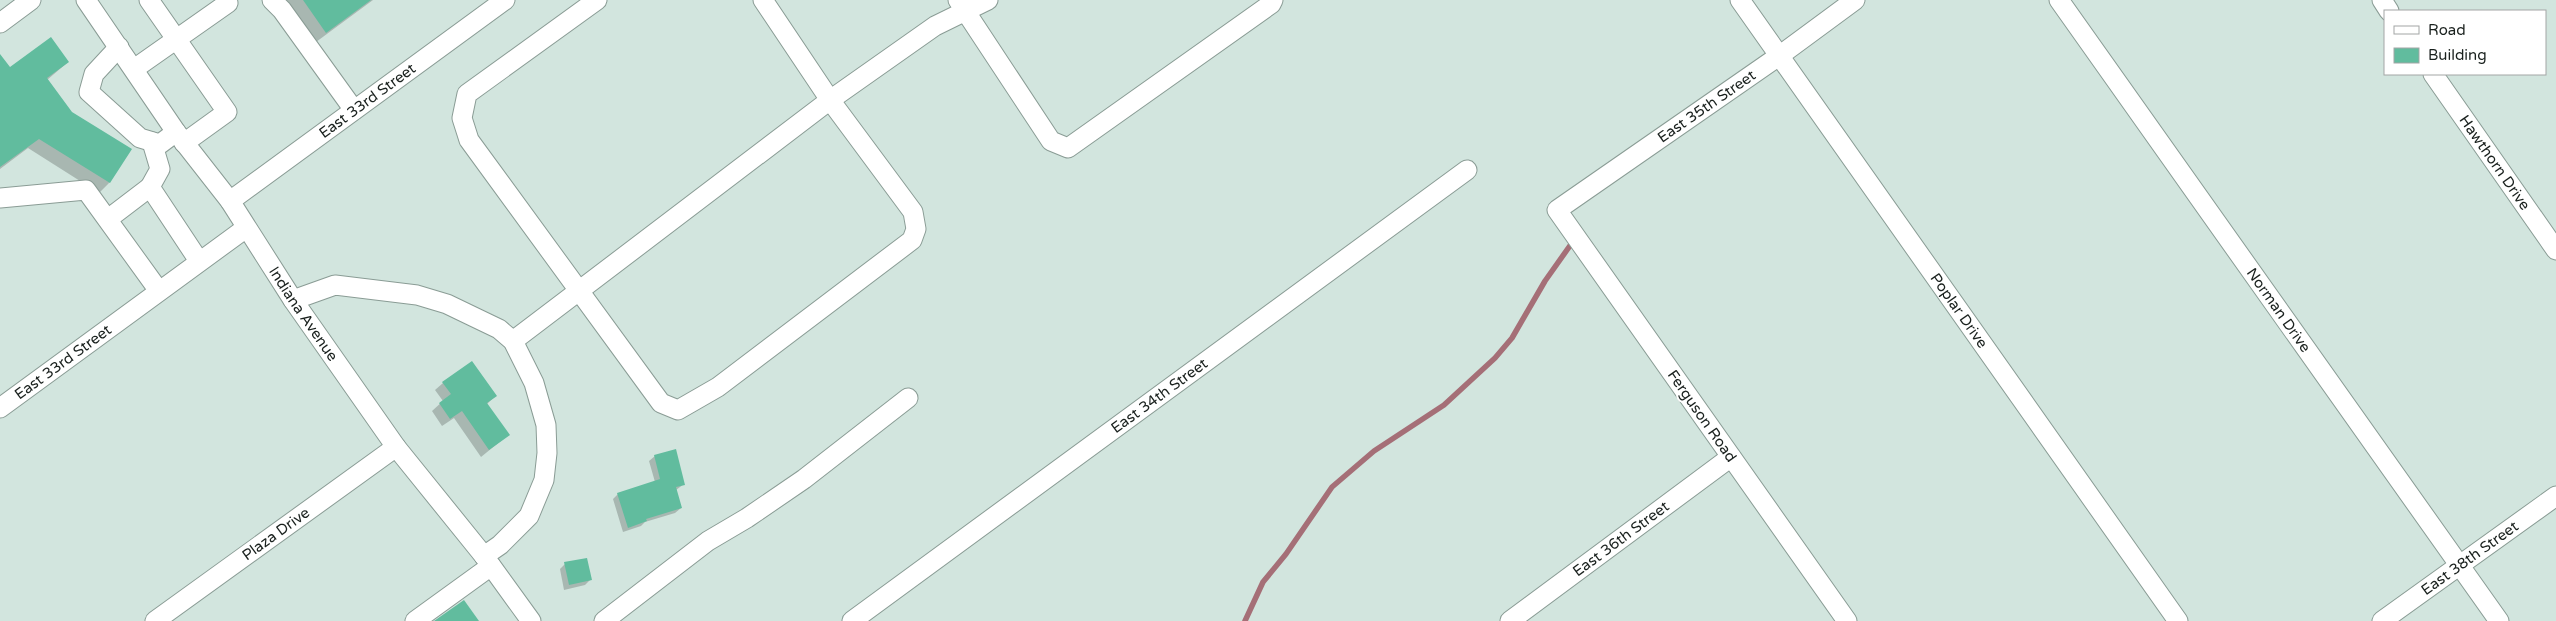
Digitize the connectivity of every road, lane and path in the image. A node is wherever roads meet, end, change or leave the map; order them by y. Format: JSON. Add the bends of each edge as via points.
{"nodes":[{"id":1,"x":31,"y":0,"type":"edge"},
{"id":2,"x":86,"y":0,"type":"edge"},
{"id":3,"x":149,"y":0,"type":"edge"},
{"id":4,"x":226,"y":0,"type":"edge"},
{"id":5,"x":272,"y":0,"type":"edge"},
{"id":6,"x":505,"y":0,"type":"edge"},
{"id":7,"x":597,"y":0,"type":"edge"},
{"id":8,"x":763,"y":0,"type":"edge"},
{"id":9,"x":988,"y":0,"type":"edge"},
{"id":10,"x":1272,"y":0,"type":"edge"},
{"id":11,"x":1740,"y":0,"type":"edge"},
{"id":12,"x":1855,"y":0,"type":"edge"},
{"id":13,"x":2059,"y":0,"type":"edge"},
{"id":14,"x":963,"y":6,"type":"edge"},
{"id":15,"x":0,"y":23,"type":"edge"},
{"id":16,"x":177,"y":38,"type":"junction"},
{"id":17,"x":119,"y":47,"type":"junction"},
{"id":18,"x":1779,"y":56,"type":"junction"},
{"id":19,"x":134,"y":69,"type":"junction"},
{"id":20,"x":2433,"y":75,"type":"edge"},
{"id":21,"x":830,"y":100,"type":"junction"},
{"id":22,"x":354,"y":110,"type":"junction"},
{"id":23,"x":180,"y":137,"type":"junction"},
{"id":24,"x":152,"y":142,"type":"junction"},
{"id":25,"x":1467,"y":170,"type":"dead end"},
{"id":26,"x":150,"y":187,"type":"junction"},
{"id":27,"x":0,"y":198,"type":"edge"},
{"id":28,"x":230,"y":201,"type":"junction"},
{"id":29,"x":1557,"y":210,"type":"joint"},
{"id":30,"x":108,"y":219,"type":"junction"},
{"id":31,"x":246,"y":228,"type":"junction"},
{"id":32,"x":2556,"y":250,"type":"edge"},
{"id":33,"x":199,"y":261,"type":"junction"},
{"id":34,"x":159,"y":290,"type":"junction"},
{"id":35,"x":578,"y":290,"type":"junction"},
{"id":36,"x":292,"y":300,"type":"junction"},
{"id":37,"x":513,"y":341,"type":"junction"},
{"id":38,"x":908,"y":398,"type":"dead end"},
{"id":39,"x":0,"y":408,"type":"edge"},
{"id":40,"x":396,"y":447,"type":"junction"},
{"id":41,"x":1731,"y":457,"type":"junction"},
{"id":42,"x":2556,"y":496,"type":"edge"},
{"id":43,"x":488,"y":561,"type":"junction"},
{"id":44,"x":2460,"y":565,"type":"junction"},
{"id":45,"x":155,"y":621,"type":"edge"},
{"id":46,"x":415,"y":621,"type":"edge"},
{"id":47,"x":531,"y":621,"type":"edge"},
{"id":48,"x":604,"y":621,"type":"edge"},
{"id":49,"x":852,"y":621,"type":"edge"},
{"id":50,"x":1510,"y":621,"type":"edge"},
{"id":51,"x":1847,"y":621,"type":"edge"},
{"id":52,"x":2178,"y":621,"type":"edge"},
{"id":53,"x":2382,"y":621,"type":"edge"},
{"id":54,"x":2499,"y":621,"type":"edge"}],
"edges":[{"from":1,"to":15,"type":"street"},
{"from":2,"to":17,"type":"street","name":"Indiana Avenue"},
{"from":3,"to":16,"type":"street"},
{"from":4,"to":16,"type":"street","via":[[228,2]]},
{"from":5,"to":22,"type":"street"},
{"from":6,"to":22,"type":"street","name":"East 33rd Street"},
{"from":7,"to":35,"type":"street","via":[[467,94],[462,118],[469,140]]},
{"from":8,"to":21,"type":"street"},
{"from":9,"to":14,"type":"street"},
{"from":10,"to":14,"type":"street","via":[[1271,4],[1068,148],[1051,141]]},
{"from":11,"to":18,"type":"street","name":"Poplar Drive"},
{"from":12,"to":18,"type":"street","name":"East 35th Street"},
{"from":13,"to":44,"type":"street","name":"Norman Drive"},
{"from":14,"to":21,"type":"street"},
{"from":16,"to":19,"type":"street"},
{"from":16,"to":23,"type":"street","via":[[227,112]]},
{"from":17,"to":19,"type":"street","name":"Indiana Avenue"},
{"from":17,"to":24,"type":"street","via":[[94,74],[89,92],[140,138]]},
{"from":18,"to":29,"type":"street","name":"East 35th Street"},
{"from":18,"to":52,"type":"street","name":"Poplar Drive"},
{"from":19,"to":23,"type":"street","name":"Indiana Avenue"},
{"from":20,"to":32,"type":"street","name":"Hawthorn Drive"},
{"from":21,"to":35,"type":"street"},
{"from":21,"to":35,"type":"street","via":[[913,212],[916,229],[912,240],[749,364],[678,410],[661,402]]},
{"from":22,"to":28,"type":"street","name":"East 33rd Street"},
{"from":23,"to":24,"type":"street","via":[[160,144]]},
{"from":23,"to":28,"type":"street","name":"Indiana Avenue"},
{"from":24,"to":26,"type":"street","via":[[160,169]]},
{"from":25,"to":49,"type":"street","name":"East 34th Street"},
{"from":26,"to":30,"type":"street"},
{"from":26,"to":33,"type":"street"},
{"from":27,"to":30,"type":"street","via":[[86,190]]},
{"from":28,"to":31,"type":"street","name":"Indiana Avenue"},
{"from":29,"to":41,"type":"street","name":"Ferguson Road"},
{"from":30,"to":34,"type":"street"},
{"from":31,"to":33,"type":"street","name":"East 33rd Street"},
{"from":31,"to":36,"type":"street","name":"Indiana Avenue"},
{"from":33,"to":34,"type":"street","name":"East 33rd Street"},
{"from":34,"to":39,"type":"street","name":"East 33rd Street"},
{"from":35,"to":37,"type":"street"},
{"from":36,"to":37,"type":"street","via":[[335,285],[402,293],[447,304],[499,330]]},
{"from":36,"to":40,"type":"street","name":"Indiana Avenue"},
{"from":37,"to":43,"type":"street","via":[[534,384],[546,425],[544,480],[529,516]]},
{"from":38,"to":48,"type":"street","via":[[804,479],[708,541]]},
{"from":40,"to":43,"type":"street","name":"Indiana Avenue"},
{"from":40,"to":45,"type":"street","name":"Plaza Drive"},
{"from":41,"to":50,"type":"street","name":"East 36th Street"},
{"from":41,"to":51,"type":"street","name":"Ferguson Road"},
{"from":42,"to":44,"type":"street","name":"East 38th Street"},
{"from":43,"to":46,"type":"street"},
{"from":43,"to":47,"type":"street","name":"Indiana Avenue"},
{"from":44,"to":53,"type":"street","name":"East 38th Street"},
{"from":44,"to":54,"type":"street","name":"Norman Drive"}]}
